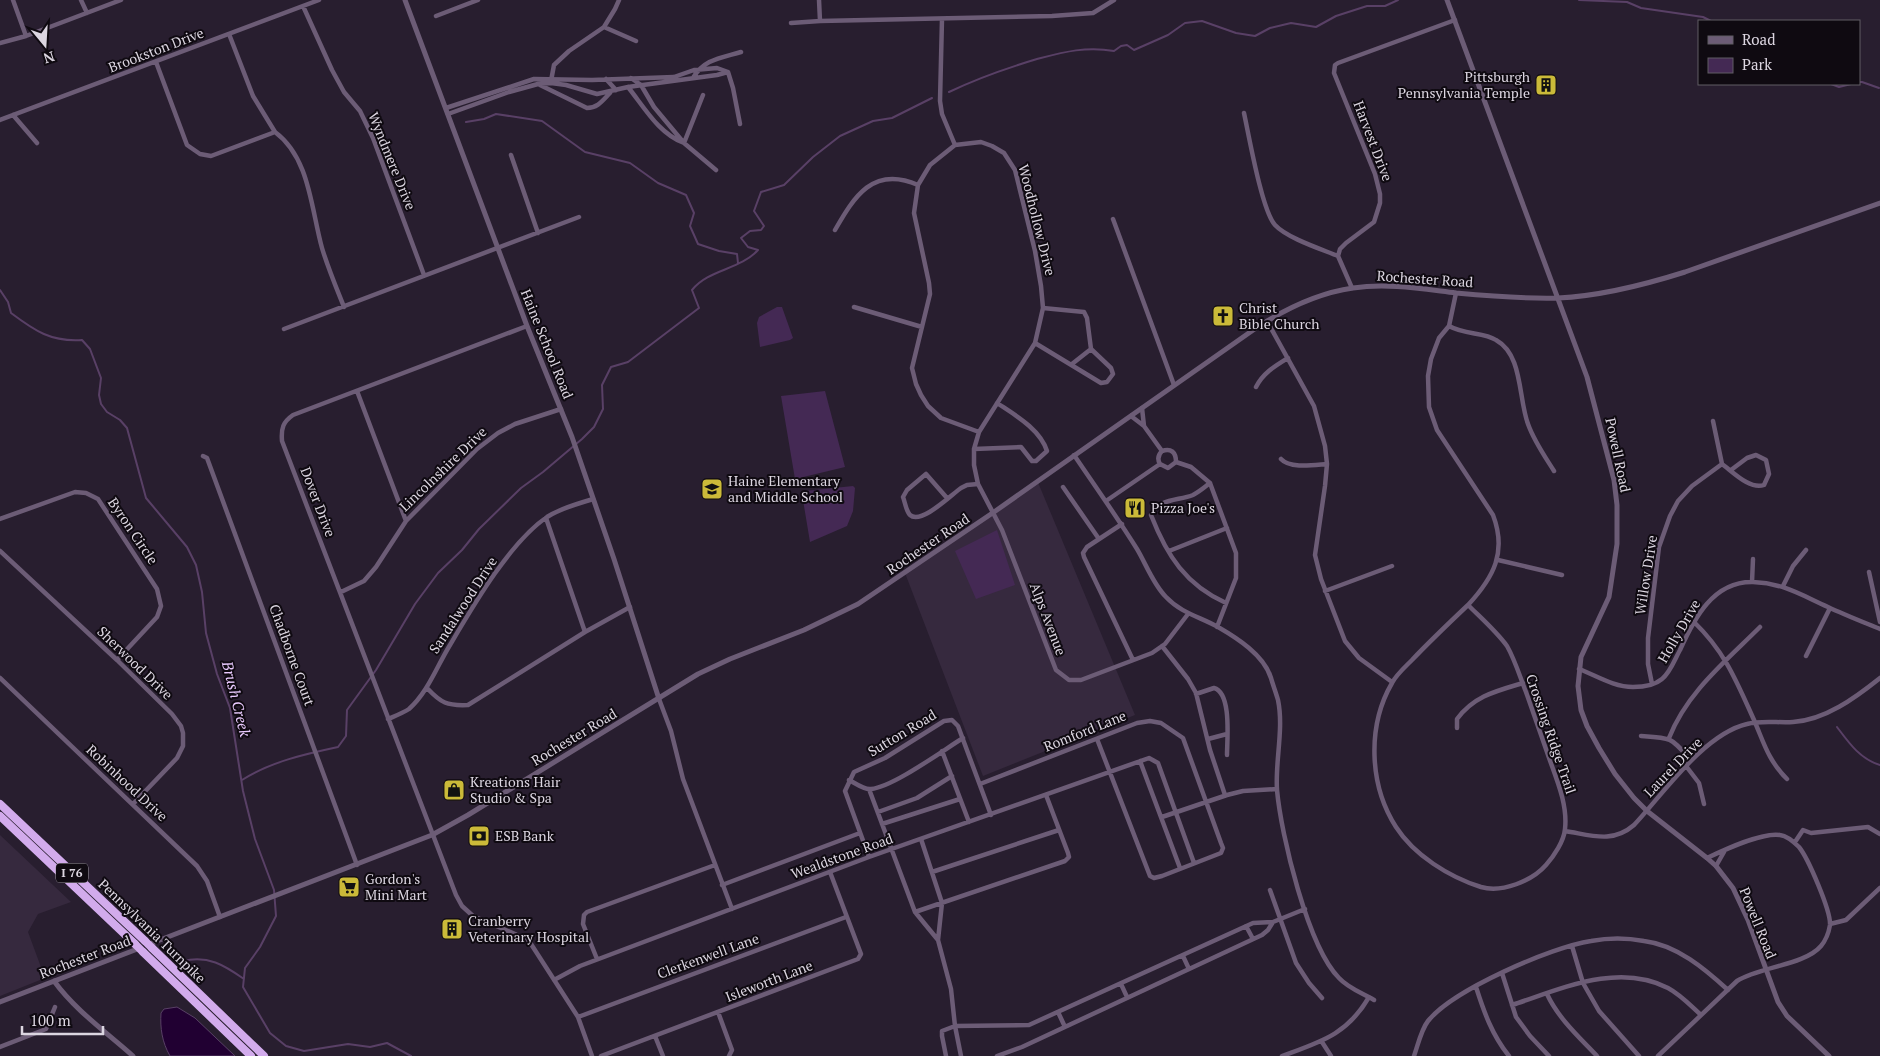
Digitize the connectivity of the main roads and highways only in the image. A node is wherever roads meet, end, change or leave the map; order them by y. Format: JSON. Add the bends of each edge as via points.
{"nodes":[{"id":1,"x":0,"y":804,"type":"edge"},
{"id":2,"x":0,"y":816,"type":"edge"},
{"id":3,"x":251,"y":1056,"type":"edge"},
{"id":4,"x":264,"y":1056,"type":"edge"}],
"edges":[{"from":1,"to":4,"type":"highway","name":"Pennsylvania Turnpike","number":"I 76","bridge":true},
{"from":2,"to":3,"type":"highway","name":"Pennsylvania Turnpike","number":"I 76","bridge":true}]}
